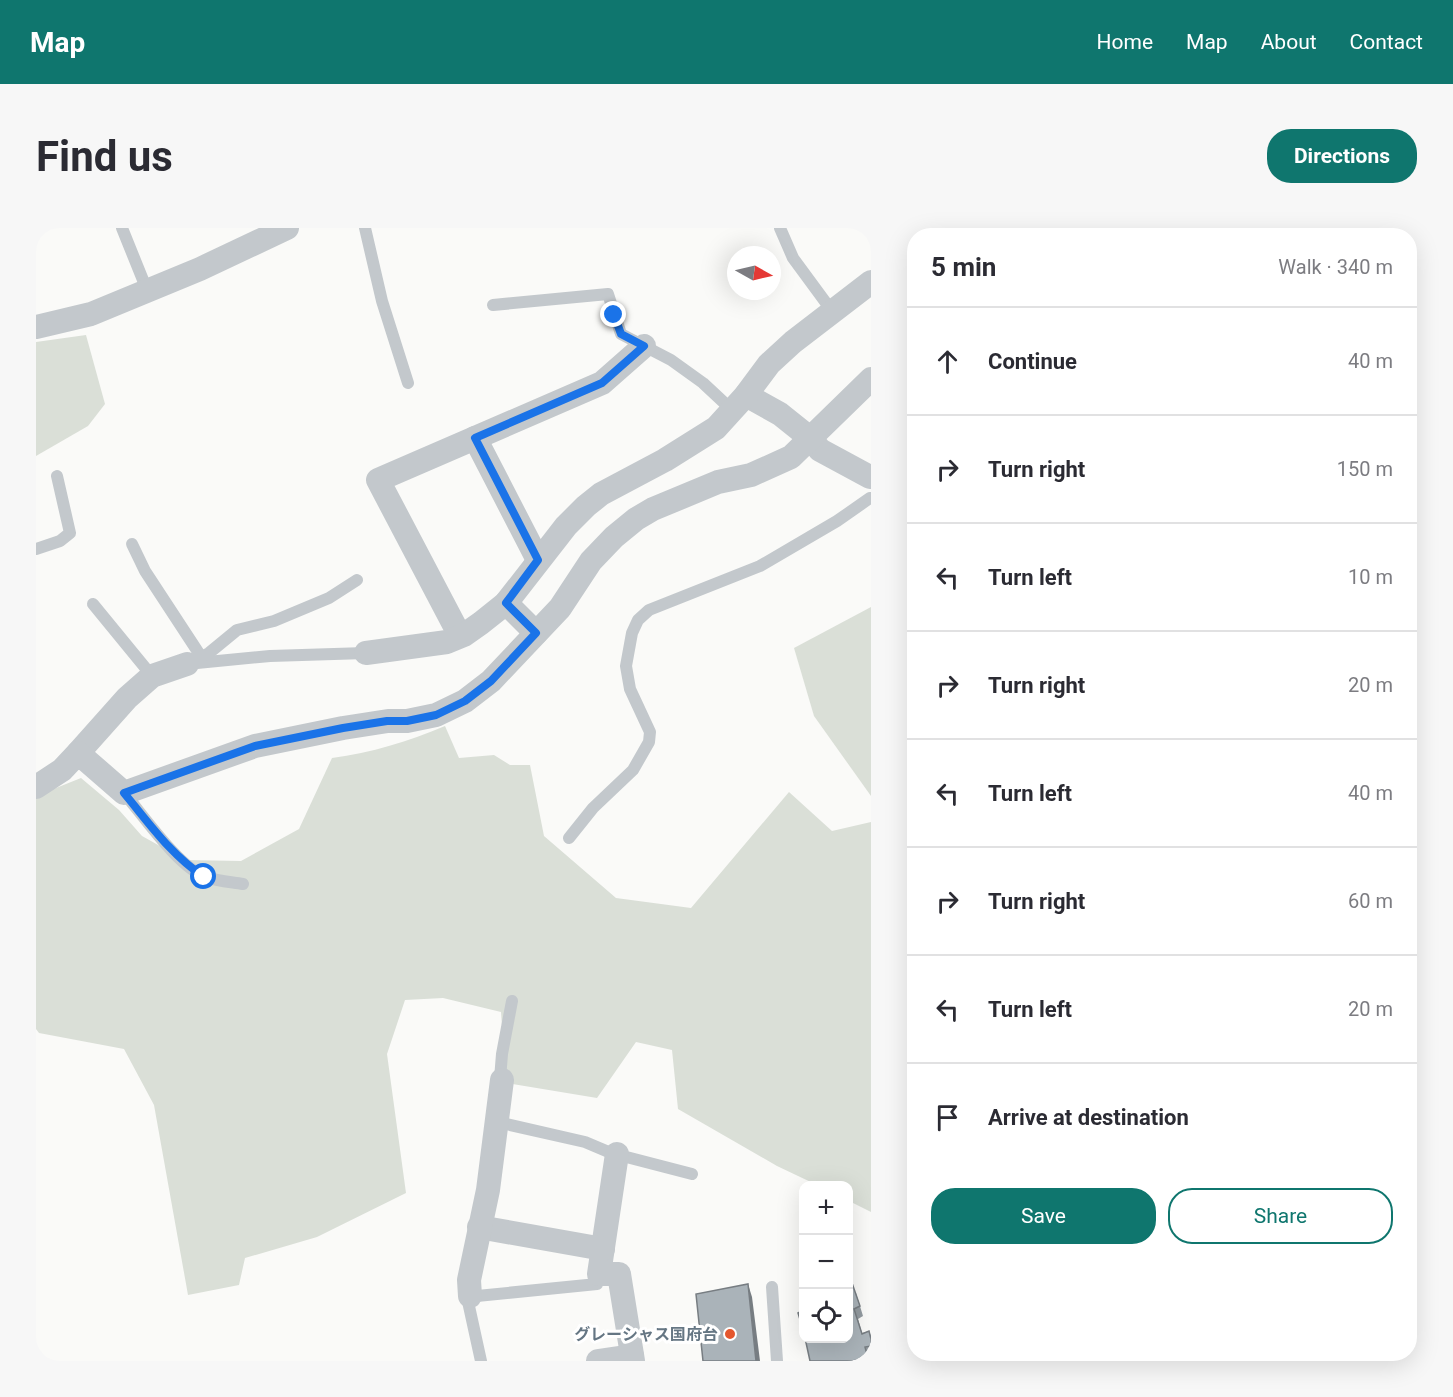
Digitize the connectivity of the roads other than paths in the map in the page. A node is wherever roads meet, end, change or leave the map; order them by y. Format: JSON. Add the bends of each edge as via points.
{"nodes":[{"id":1,"x":122,"y":228,"type":"edge"},
{"id":2,"x":287,"y":228,"type":"edge"},
{"id":3,"x":365,"y":228,"type":"edge"},
{"id":4,"x":780,"y":228,"type":"edge"},
{"id":5,"x":871,"y":282,"type":"edge"},
{"id":6,"x":147,"y":290,"type":"junction"},
{"id":7,"x":493,"y":305,"type":"dead end"},
{"id":8,"x":832,"y":311,"type":"junction"},
{"id":9,"x":36,"y":327,"type":"edge"},
{"id":10,"x":644,"y":346,"type":"junction"},
{"id":11,"x":871,"y":379,"type":"edge"},
{"id":12,"x":408,"y":383,"type":"dead end"},
{"id":13,"x":740,"y":403,"type":"junction"},
{"id":14,"x":475,"y":438,"type":"junction"},
{"id":15,"x":810,"y":438,"type":"junction"},
{"id":16,"x":57,"y":476,"type":"dead end"},
{"id":17,"x":870,"y":482,"type":"edge"},
{"id":18,"x":132,"y":544,"type":"dead end"},
{"id":19,"x":36,"y":549,"type":"edge"},
{"id":20,"x":538,"y":560,"type":"junction"},
{"id":21,"x":357,"y":580,"type":"dead end"},
{"id":22,"x":506,"y":603,"type":"junction"},
{"id":23,"x":93,"y":604,"type":"dead end"},
{"id":24,"x":536,"y":633,"type":"junction"},
{"id":25,"x":460,"y":636,"type":"junction"},
{"id":26,"x":366,"y":653,"type":"joint"},
{"id":27,"x":194,"y":661,"type":"junction"},
{"id":28,"x":152,"y":676,"type":"junction"},
{"id":29,"x":78,"y":753,"type":"junction"},
{"id":30,"x":36,"y":787,"type":"edge"},
{"id":31,"x":124,"y":793,"type":"junction"},
{"id":32,"x":569,"y":838,"type":"dead end"},
{"id":33,"x":243,"y":884,"type":"dead end"},
{"id":34,"x":512,"y":1001,"type":"dead end"},
{"id":35,"x":502,"y":1080,"type":"joint"},
{"id":36,"x":497,"y":1122,"type":"junction"},
{"id":37,"x":617,"y":1154,"type":"junction"},
{"id":38,"x":692,"y":1174,"type":"dead end"},
{"id":39,"x":479,"y":1227,"type":"junction"},
{"id":40,"x":603,"y":1249,"type":"junction"},
{"id":41,"x":599,"y":1274,"type":"junction"},
{"id":42,"x":772,"y":1287,"type":"dead end"},
{"id":43,"x":470,"y":1296,"type":"junction"},
{"id":44,"x":632,"y":1358,"type":"edge"},
{"id":45,"x":481,"y":1361,"type":"edge"},
{"id":46,"x":598,"y":1361,"type":"edge"},
{"id":47,"x":777,"y":1361,"type":"edge"}],
"edges":[{"from":1,"to":6,"type":"lane"},
{"from":2,"to":6,"type":"street"},
{"from":3,"to":12,"type":"lane","via":[[382,301]]},
{"from":4,"to":8,"type":"lane","via":[[793,258]]},
{"from":5,"to":8,"type":"street"},
{"from":6,"to":9,"type":"street","via":[[91,314]]},
{"from":7,"to":10,"type":"lane","via":[[608,294],[621,334]]},
{"from":8,"to":13,"type":"street","via":[[769,363]]},
{"from":10,"to":13,"type":"lane"},
{"from":10,"to":14,"type":"street","via":[[602,383]]},
{"from":11,"to":15,"type":"street"},
{"from":13,"to":15,"type":"street","via":[[780,414]]},
{"from":13,"to":20,"type":"street","via":[[702,438],[600,494]]},
{"from":14,"to":20,"type":"street"},
{"from":14,"to":25,"type":"street","via":[[378,480]]},
{"from":15,"to":17,"type":"street","via":[[820,450]]},
{"from":15,"to":24,"type":"street","via":[[791,457],[774,465],[703,489],[636,519],[591,561],[560,608]]},
{"from":16,"to":19,"type":"lane","via":[[70,533]]},
{"from":17,"to":32,"type":"lane","via":[[837,521],[760,566],[649,610],[638,620],[626,666],[630,689],[650,732],[649,742],[633,770],[593,808]]},
{"from":18,"to":27,"type":"lane"},
{"from":20,"to":22,"type":"street"},
{"from":21,"to":27,"type":"lane","via":[[329,598],[274,621],[237,630]]},
{"from":22,"to":24,"type":"street"},
{"from":22,"to":25,"type":"street"},
{"from":23,"to":28,"type":"lane"},
{"from":24,"to":31,"type":"street","via":[[491,681],[465,701],[436,715],[255,746]]},
{"from":25,"to":26,"type":"street","via":[[447,642]]},
{"from":26,"to":27,"type":"lane"},
{"from":27,"to":28,"type":"street"},
{"from":28,"to":29,"type":"street"},
{"from":29,"to":30,"type":"street","via":[[62,770]]},
{"from":29,"to":31,"type":"street"},
{"from":31,"to":33,"type":"lane","via":[[189,867],[204,877]]},
{"from":34,"to":35,"type":"lane","via":[[502,1054]]},
{"from":35,"to":36,"type":"street"},
{"from":36,"to":37,"type":"lane"},
{"from":36,"to":39,"type":"street"},
{"from":37,"to":38,"type":"lane"},
{"from":37,"to":40,"type":"street"},
{"from":39,"to":40,"type":"street"},
{"from":39,"to":43,"type":"street","via":[[469,1280]]},
{"from":40,"to":41,"type":"street"},
{"from":41,"to":43,"type":"lane","via":[[597,1284]]},
{"from":41,"to":44,"type":"street","via":[[619,1274]]},
{"from":42,"to":47,"type":"lane"},
{"from":43,"to":45,"type":"lane","via":[[470,1319]]},
{"from":44,"to":46,"type":"street"}]}
